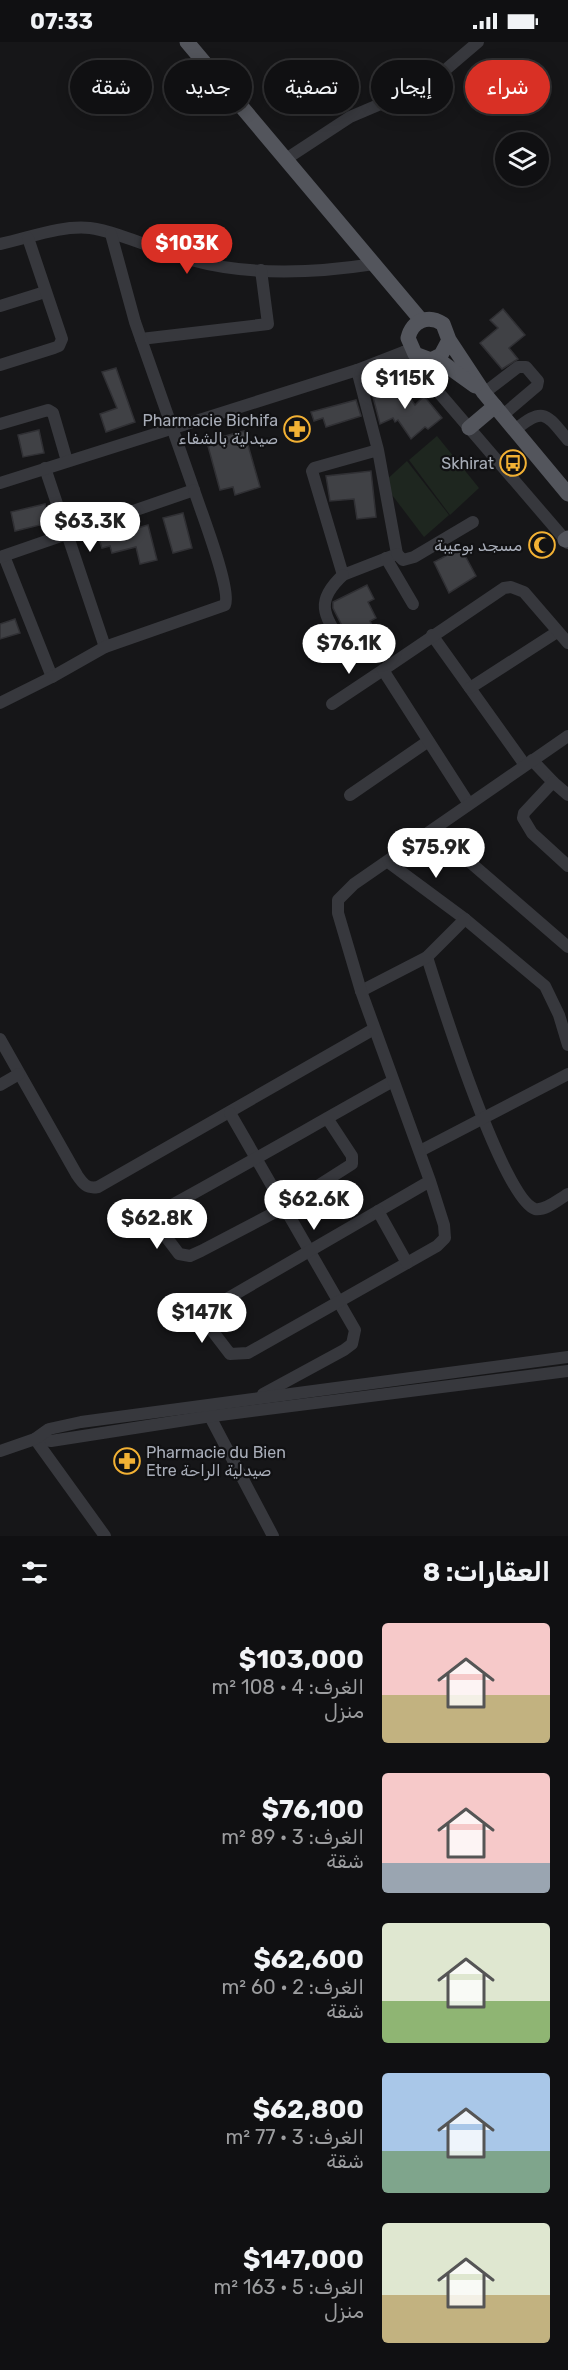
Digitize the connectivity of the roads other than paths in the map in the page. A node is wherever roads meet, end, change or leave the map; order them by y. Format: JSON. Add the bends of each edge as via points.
{"nodes":[{"id":1,"x":187,"y":42,"type":"edge"},
{"id":2,"x":478,"y":42,"type":"edge"},
{"id":3,"x":286,"y":159,"type":"junction"},
{"id":4,"x":111,"y":234,"type":"junction"},
{"id":5,"x":28,"y":238,"type":"junction"},
{"id":6,"x":0,"y":244,"type":"edge"},
{"id":7,"x":374,"y":264,"type":"junction"},
{"id":8,"x":261,"y":270,"type":"junction"},
{"id":9,"x":45,"y":292,"type":"junction"},
{"id":10,"x":0,"y":306,"type":"edge"},
{"id":11,"x":421,"y":320,"type":"junction"},
{"id":12,"x":141,"y":339,"type":"junction"},
{"id":13,"x":449,"y":340,"type":"junction"},
{"id":14,"x":407,"y":351,"type":"junction"},
{"id":15,"x":436,"y":358,"type":"junction"},
{"id":16,"x":0,"y":364,"type":"edge"},
{"id":17,"x":357,"y":370,"type":"junction"},
{"id":18,"x":484,"y":393,"type":"junction"},
{"id":19,"x":499,"y":410,"type":"junction"},
{"id":20,"x":0,"y":424,"type":"edge"},
{"id":21,"x":172,"y":427,"type":"junction"},
{"id":22,"x":469,"y":428,"type":"junction"},
{"id":23,"x":515,"y":430,"type":"junction"},
{"id":24,"x":568,"y":440,"type":"edge"},
{"id":25,"x":378,"y":450,"type":"junction"},
{"id":26,"x":67,"y":461,"type":"junction"},
{"id":27,"x":45,"y":468,"type":"junction"},
{"id":28,"x":0,"y":483,"type":"edge"},
{"id":29,"x":194,"y":490,"type":"junction"},
{"id":30,"x":568,"y":494,"type":"edge"},
{"id":31,"x":472,"y":522,"type":"dead end"},
{"id":32,"x":69,"y":535,"type":"junction"},
{"id":33,"x":567,"y":541,"type":"edge"},
{"id":34,"x":392,"y":556,"type":"junction"},
{"id":35,"x":2,"y":557,"type":"edge"},
{"id":36,"x":344,"y":574,"type":"junction"},
{"id":37,"x":413,"y":604,"type":"dead end"},
{"id":38,"x":557,"y":632,"type":"junction"},
{"id":39,"x":432,"y":635,"type":"junction"},
{"id":40,"x":342,"y":643,"type":"dead end"},
{"id":41,"x":568,"y":643,"type":"edge"},
{"id":42,"x":105,"y":647,"type":"junction"},
{"id":43,"x":383,"y":670,"type":"junction"},
{"id":44,"x":52,"y":677,"type":"junction"},
{"id":45,"x":470,"y":688,"type":"junction"},
{"id":46,"x":2,"y":698,"type":"edge"},
{"id":47,"x":332,"y":704,"type":"dead end"},
{"id":48,"x":568,"y":736,"type":"edge"},
{"id":49,"x":427,"y":742,"type":"junction"},
{"id":50,"x":528,"y":763,"type":"junction"},
{"id":51,"x":553,"y":782,"type":"junction"},
{"id":52,"x":350,"y":795,"type":"dead end"},
{"id":53,"x":568,"y":795,"type":"edge"},
{"id":54,"x":469,"y":804,"type":"junction"},
{"id":55,"x":434,"y":831,"type":"junction"},
{"id":56,"x":388,"y":862,"type":"junction"},
{"id":57,"x":568,"y":866,"type":"edge"},
{"id":58,"x":465,"y":919,"type":"junction"},
{"id":59,"x":566,"y":941,"type":"edge"},
{"id":60,"x":427,"y":957,"type":"junction"},
{"id":61,"x":361,"y":991,"type":"junction"},
{"id":62,"x":374,"y":1029,"type":"junction"},
{"id":63,"x":0,"y":1038,"type":"edge"},
{"id":64,"x":568,"y":1045,"type":"edge"},
{"id":65,"x":19,"y":1074,"type":"junction"},
{"id":66,"x":568,"y":1074,"type":"edge"},
{"id":67,"x":393,"y":1081,"type":"junction"},
{"id":68,"x":0,"y":1085,"type":"edge"},
{"id":69,"x":230,"y":1113,"type":"junction"},
{"id":70,"x":327,"y":1118,"type":"junction"},
{"id":71,"x":481,"y":1118,"type":"junction"},
{"id":72,"x":420,"y":1151,"type":"junction"},
{"id":73,"x":257,"y":1159,"type":"junction"},
{"id":74,"x":430,"y":1181,"type":"junction"},
{"id":75,"x":568,"y":1194,"type":"edge"},
{"id":76,"x":283,"y":1208,"type":"junction"},
{"id":77,"x":378,"y":1211,"type":"junction"},
{"id":78,"x":309,"y":1251,"type":"junction"},
{"id":79,"x":407,"y":1263,"type":"junction"},
{"id":80,"x":340,"y":1302,"type":"junction"},
{"id":81,"x":568,"y":1357,"type":"edge"},
{"id":82,"x":568,"y":1371,"type":"edge"},
{"id":83,"x":254,"y":1399,"type":"junction"},
{"id":84,"x":204,"y":1405,"type":"junction"},
{"id":85,"x":209,"y":1417,"type":"junction"},
{"id":86,"x":35,"y":1439,"type":"junction"},
{"id":87,"x":0,"y":1451,"type":"edge"},
{"id":88,"x":105,"y":1536,"type":"edge"},
{"id":89,"x":273,"y":1536,"type":"edge"}],
"edges":[{"from":1,"to":3,"type":"main road"},
{"from":2,"to":3,"type":"street","via":[[429,83],[350,117]]},
{"from":3,"to":7,"type":"main road"},
{"from":4,"to":5,"type":"street","via":[[78,228]]},
{"from":4,"to":8,"type":"street","via":[[193,261]]},
{"from":4,"to":12,"type":"street"},
{"from":5,"to":6,"type":"street"},
{"from":5,"to":9,"type":"street"},
{"from":7,"to":8,"type":"street","via":[[341,269]]},
{"from":7,"to":11,"type":"main road"},
{"from":8,"to":12,"type":"street","via":[[268,324]]},
{"from":9,"to":10,"type":"street"},
{"from":9,"to":16,"type":"street","via":[[61,334],[60,343]]},
{"from":11,"to":13,"type":"main road","via":[[432,319],[442,324]]},
{"from":11,"to":14,"type":"main road","via":[[409,333]]},
{"from":12,"to":21,"type":"street"},
{"from":13,"to":15,"type":"main road","via":[[445,351]]},
{"from":13,"to":18,"type":"main road"},
{"from":14,"to":15,"type":"main road","via":[[419,357]]},
{"from":14,"to":17,"type":"street"},
{"from":14,"to":22,"type":"street"},
{"from":15,"to":18,"type":"main road"},
{"from":17,"to":21,"type":"street"},
{"from":17,"to":25,"type":"street"},
{"from":18,"to":19,"type":"main road"},
{"from":18,"to":19,"type":"street","via":[[520,366],[526,366],[537,386]]},
{"from":19,"to":22,"type":"main road"},
{"from":19,"to":23,"type":"main road"},
{"from":20,"to":26,"type":"street","via":[[48,410]]},
{"from":21,"to":26,"type":"street"},
{"from":21,"to":29,"type":"street"},
{"from":22,"to":33,"type":"street"},
{"from":23,"to":24,"type":"street","via":[[540,414],[550,418]]},
{"from":23,"to":30,"type":"main road"},
{"from":25,"to":34,"type":"street"},
{"from":25,"to":36,"type":"street","via":[[312,471]]},
{"from":26,"to":27,"type":"street"},
{"from":27,"to":28,"type":"street"},
{"from":27,"to":32,"type":"street"},
{"from":29,"to":32,"type":"street"},
{"from":29,"to":42,"type":"street","via":[[227,602],[220,609]]},
{"from":31,"to":34,"type":"street","via":[[406,560]]},
{"from":32,"to":35,"type":"street"},
{"from":32,"to":42,"type":"street"},
{"from":34,"to":36,"type":"street"},
{"from":34,"to":37,"type":"street"},
{"from":35,"to":44,"type":"street"},
{"from":36,"to":40,"type":"street","via":[[330,587],[324,605],[329,623]]},
{"from":38,"to":39,"type":"street","via":[[524,592],[511,587]]},
{"from":38,"to":41,"type":"street"},
{"from":38,"to":45,"type":"street"},
{"from":39,"to":43,"type":"street"},
{"from":39,"to":45,"type":"street"},
{"from":42,"to":44,"type":"street"},
{"from":43,"to":47,"type":"street"},
{"from":43,"to":49,"type":"street"},
{"from":44,"to":46,"type":"street"},
{"from":45,"to":50,"type":"street"},
{"from":48,"to":50,"type":"street"},
{"from":49,"to":52,"type":"street"},
{"from":49,"to":54,"type":"street"},
{"from":50,"to":51,"type":"street"},
{"from":50,"to":54,"type":"street"},
{"from":51,"to":53,"type":"street"},
{"from":51,"to":57,"type":"street","via":[[523,818],[532,833]]},
{"from":54,"to":55,"type":"street"},
{"from":55,"to":56,"type":"street"},
{"from":55,"to":59,"type":"street"},
{"from":56,"to":58,"type":"street"},
{"from":56,"to":61,"type":"street","via":[[338,900],[338,913]]},
{"from":58,"to":60,"type":"street"},
{"from":58,"to":64,"type":"street","via":[[545,986]]},
{"from":60,"to":61,"type":"street"},
{"from":60,"to":71,"type":"street"},
{"from":61,"to":62,"type":"street"},
{"from":62,"to":67,"type":"street"},
{"from":62,"to":69,"type":"street"},
{"from":63,"to":65,"type":"street"},
{"from":65,"to":68,"type":"street"},
{"from":65,"to":69,"type":"street","via":[[77,1175],[85,1186],[92,1188]]},
{"from":66,"to":71,"type":"street"},
{"from":67,"to":70,"type":"street"},
{"from":67,"to":72,"type":"street"},
{"from":69,"to":73,"type":"street"},
{"from":70,"to":73,"type":"street"},
{"from":70,"to":76,"type":"street","via":[[352,1156],[352,1164]]},
{"from":71,"to":72,"type":"street"},
{"from":71,"to":75,"type":"street","via":[[529,1206],[541,1209]]},
{"from":72,"to":74,"type":"street"},
{"from":73,"to":76,"type":"street"},
{"from":73,"to":76,"type":"street","via":[[163,1210],[158,1214],[157,1225],[184,1256]]},
{"from":74,"to":77,"type":"street"},
{"from":74,"to":79,"type":"street","via":[[445,1238]]},
{"from":76,"to":78,"type":"street"},
{"from":77,"to":78,"type":"street"},
{"from":77,"to":79,"type":"street"},
{"from":78,"to":80,"type":"street"},
{"from":78,"to":80,"type":"street","via":[[206,1311],[204,1320],[226,1351],[243,1354]]},
{"from":79,"to":80,"type":"street"},
{"from":80,"to":83,"type":"street","via":[[355,1330],[352,1344]]},
{"from":81,"to":83,"type":"street"},
{"from":82,"to":85,"type":"street"},
{"from":83,"to":84,"type":"street"},
{"from":84,"to":85,"type":"street"},
{"from":84,"to":86,"type":"street","via":[[81,1422],[49,1429]]},
{"from":85,"to":86,"type":"street","via":[[51,1441]]},
{"from":85,"to":89,"type":"street"},
{"from":86,"to":87,"type":"street"},
{"from":86,"to":88,"type":"street"}]}
